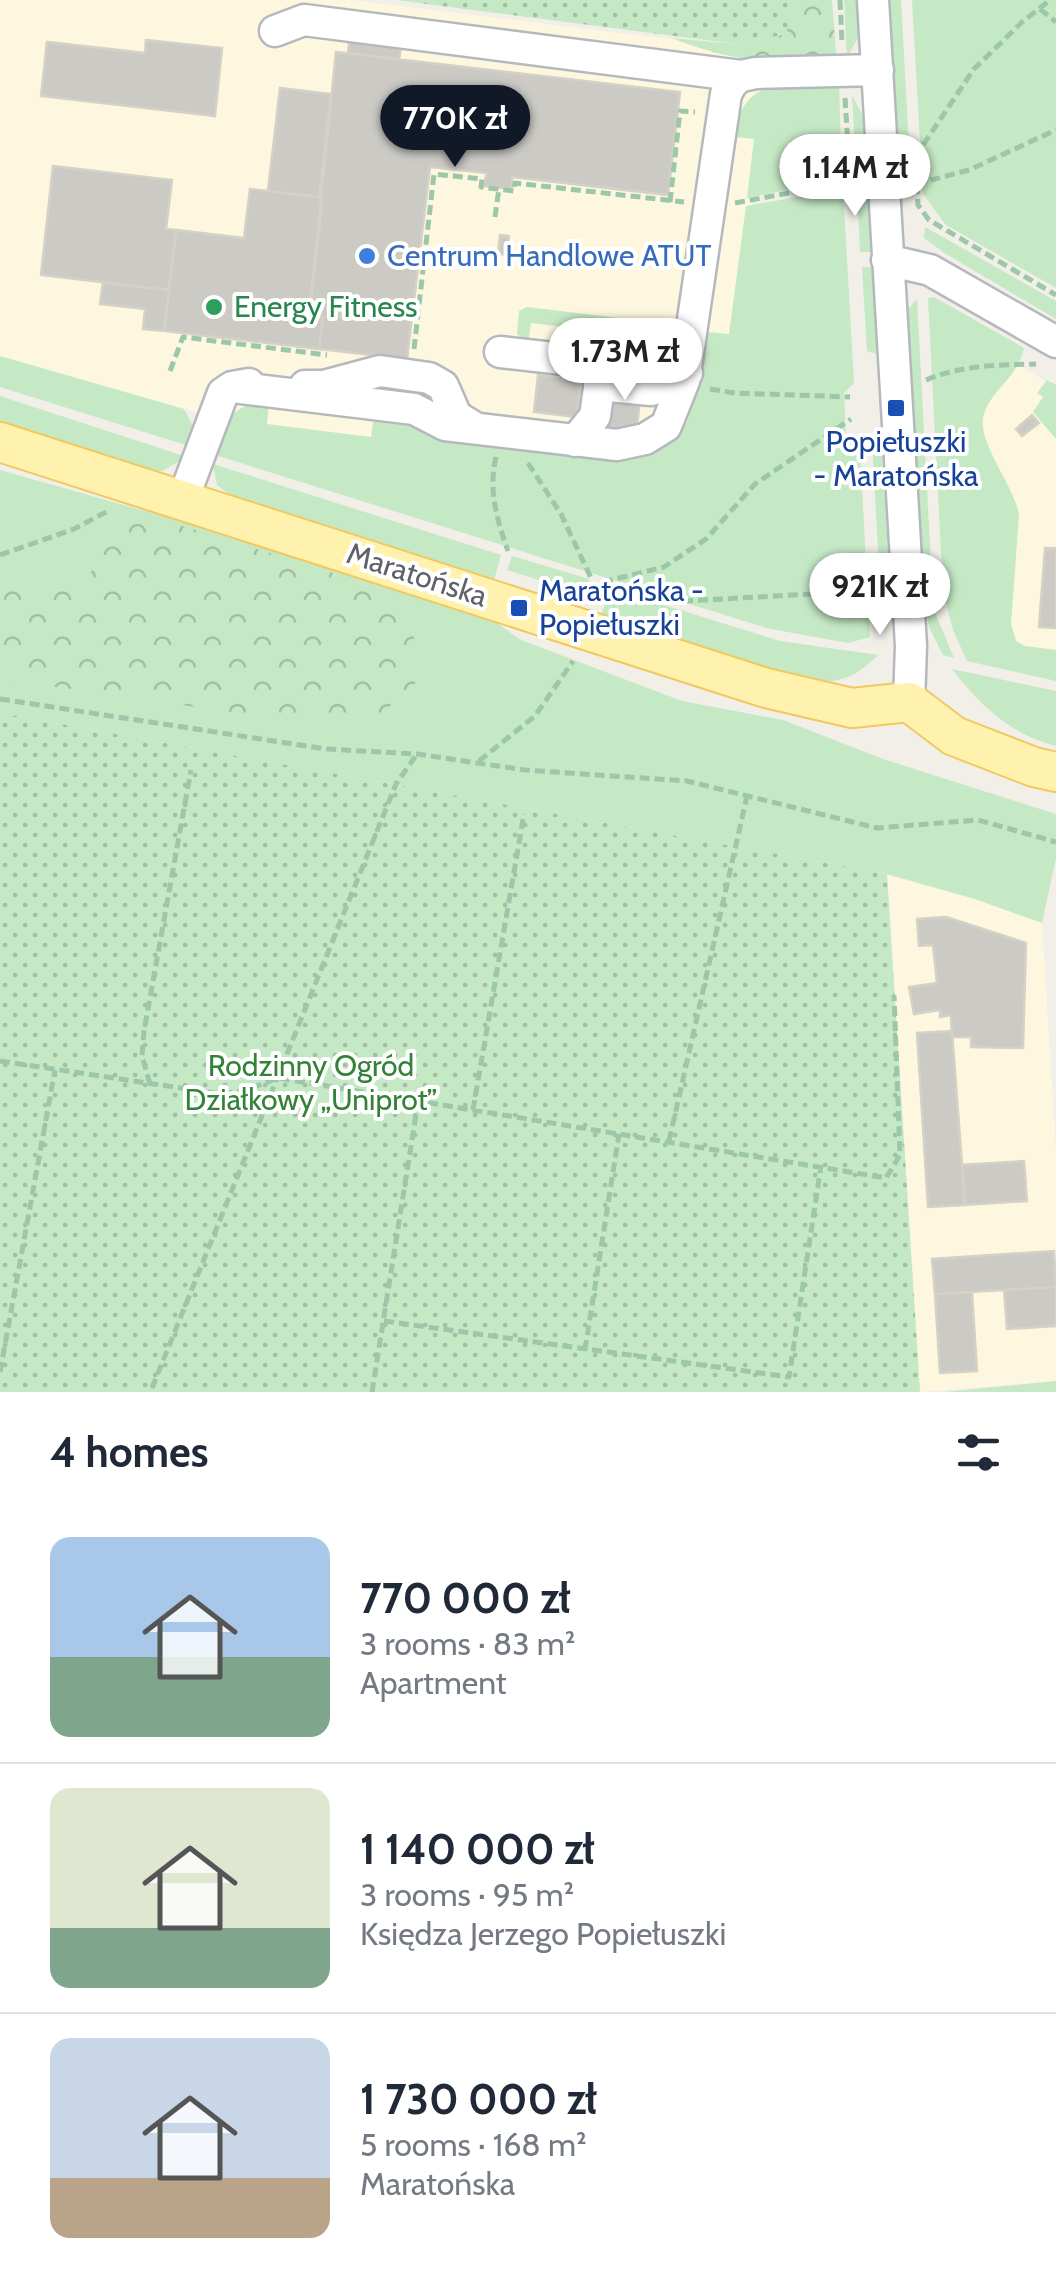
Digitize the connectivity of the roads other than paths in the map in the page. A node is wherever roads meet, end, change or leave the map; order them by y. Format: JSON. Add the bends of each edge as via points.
{"nodes":[{"id":1,"x":873,"y":0,"type":"edge"},
{"id":2,"x":275,"y":32,"type":"dead end"},
{"id":3,"x":878,"y":70,"type":"junction"},
{"id":4,"x":741,"y":76,"type":"junction"},
{"id":5,"x":887,"y":260,"type":"junction"},
{"id":6,"x":500,"y":352,"type":"dead end"},
{"id":7,"x":1047,"y":353,"type":"edge"},
{"id":8,"x":599,"y":384,"type":"junction"},
{"id":9,"x":442,"y":386,"type":"junction"},
{"id":10,"x":682,"y":386,"type":"junction"},
{"id":11,"x":232,"y":387,"type":"junction"},
{"id":12,"x":414,"y":409,"type":"junction"},
{"id":13,"x":472,"y":426,"type":"junction"},
{"id":14,"x":575,"y":441,"type":"junction"},
{"id":15,"x":0,"y":442,"type":"edge"},
{"id":16,"x":183,"y":500,"type":"junction"},
{"id":17,"x":909,"y":702,"type":"junction"},
{"id":18,"x":1056,"y":772,"type":"edge"}],
"edges":[{"from":1,"to":3,"type":"street"},
{"from":2,"to":4,"type":"street","via":[[304,20]]},
{"from":3,"to":4,"type":"street"},
{"from":3,"to":5,"type":"street"},
{"from":4,"to":10,"type":"street","via":[[726,94]]},
{"from":5,"to":7,"type":"street","via":[[930,270]]},
{"from":5,"to":17,"type":"street"},
{"from":6,"to":8,"type":"street"},
{"from":8,"to":10,"type":"street"},
{"from":8,"to":10,"type":"street","via":[[638,409]]},
{"from":8,"to":14,"type":"street","via":[[596,416]]},
{"from":9,"to":11,"type":"street","via":[[380,372],[324,386]]},
{"from":9,"to":12,"type":"street","via":[[434,401]]},
{"from":9,"to":13,"type":"street","via":[[456,416]]},
{"from":10,"to":14,"type":"street","via":[[666,426],[646,440]]},
{"from":11,"to":12,"type":"street"},
{"from":11,"to":16,"type":"street","via":[[217,402]]},
{"from":12,"to":13,"type":"street","via":[[446,425]]},
{"from":13,"to":14,"type":"street"},
{"from":15,"to":16,"type":"main road","name":"Maratońska"},
{"from":16,"to":17,"type":"main road","name":"Maratońska","via":[[766,688],[852,708]]},
{"from":17,"to":18,"type":"main road","via":[[954,736]]}]}
